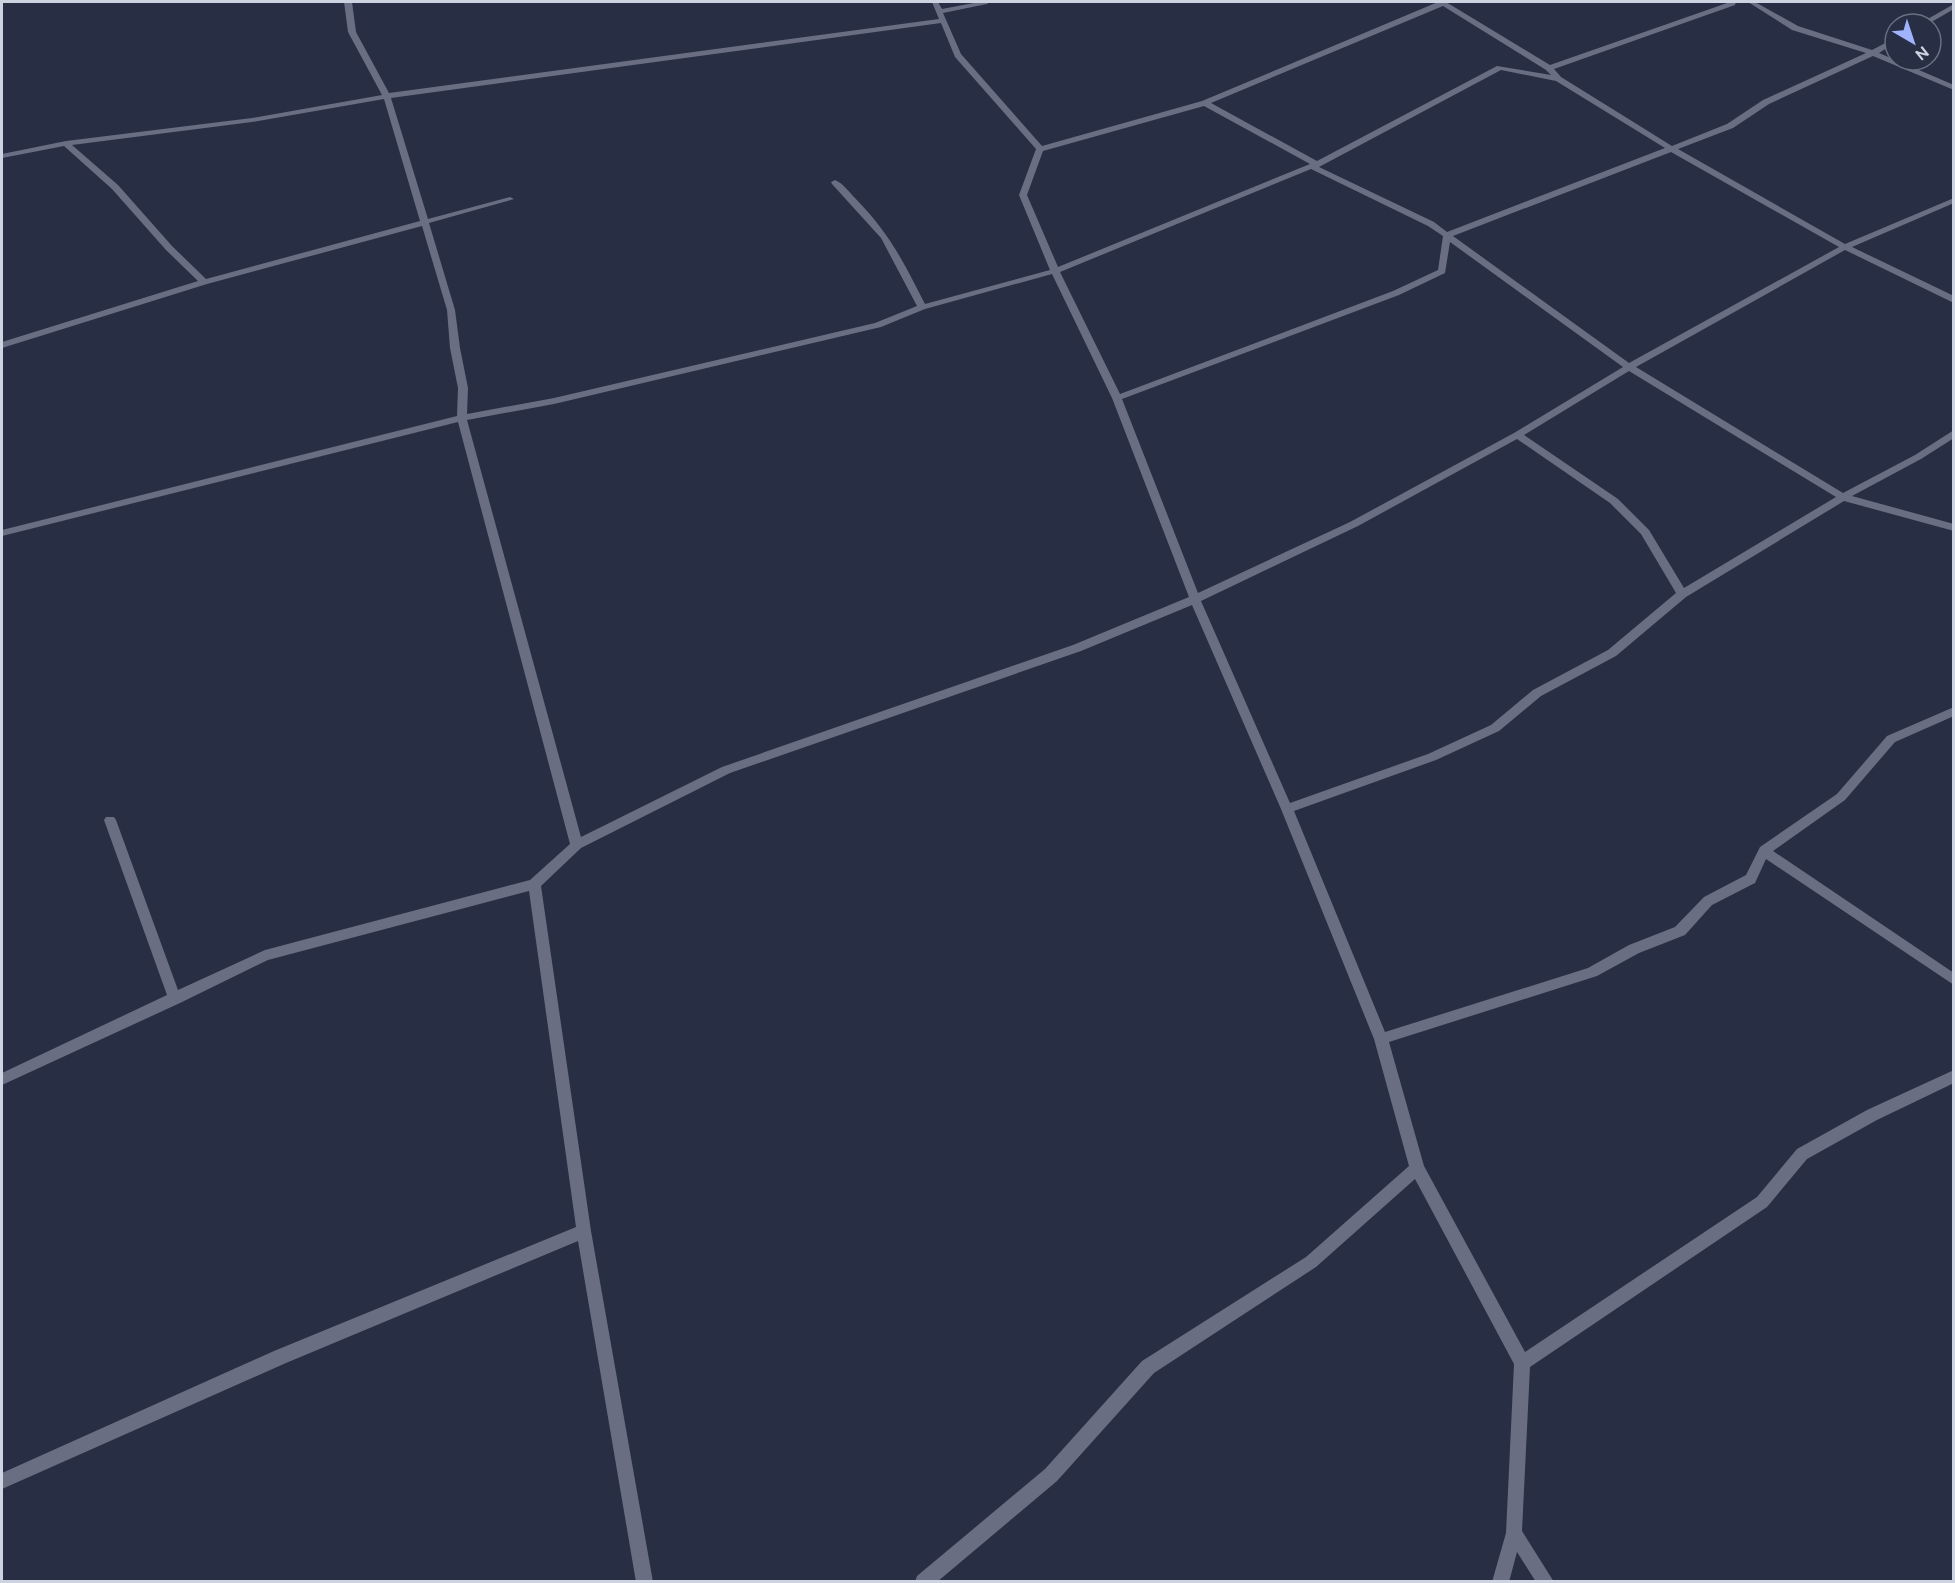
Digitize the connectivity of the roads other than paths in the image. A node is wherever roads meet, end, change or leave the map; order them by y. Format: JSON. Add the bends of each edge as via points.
{"nodes":[{"id":1,"x":348,"y":2,"type":"edge"},
{"id":2,"x":987,"y":2,"type":"edge"},
{"id":3,"x":1443,"y":2,"type":"edge"},
{"id":4,"x":1733,"y":2,"type":"edge"},
{"id":5,"x":1751,"y":2,"type":"edge"},
{"id":6,"x":938,"y":11,"type":"edge"},
{"id":7,"x":1883,"y":48,"type":"edge"},
{"id":8,"x":1873,"y":54,"type":"junction"},
{"id":9,"x":1549,"y":68,"type":"junction"},
{"id":10,"x":1558,"y":79,"type":"junction"},
{"id":11,"x":1953,"y":88,"type":"edge"},
{"id":12,"x":387,"y":96,"type":"junction"},
{"id":13,"x":1205,"y":103,"type":"junction"},
{"id":14,"x":66,"y":143,"type":"junction"},
{"id":15,"x":1670,"y":148,"type":"junction"},
{"id":16,"x":1040,"y":150,"type":"junction"},
{"id":17,"x":2,"y":156,"type":"edge"},
{"id":18,"x":1314,"y":166,"type":"junction"},
{"id":19,"x":835,"y":182,"type":"dead end"},
{"id":20,"x":510,"y":199,"type":"dead end"},
{"id":21,"x":1953,"y":200,"type":"edge"},
{"id":22,"x":423,"y":224,"type":"junction"},
{"id":23,"x":1447,"y":235,"type":"junction"},
{"id":24,"x":1845,"y":247,"type":"junction"},
{"id":25,"x":1055,"y":271,"type":"junction"},
{"id":26,"x":204,"y":282,"type":"junction"},
{"id":27,"x":1953,"y":300,"type":"edge"},
{"id":28,"x":922,"y":307,"type":"junction"},
{"id":29,"x":2,"y":345,"type":"edge"},
{"id":30,"x":1629,"y":367,"type":"junction"},
{"id":31,"x":1117,"y":398,"type":"junction"},
{"id":32,"x":462,"y":418,"type":"junction"},
{"id":33,"x":1953,"y":433,"type":"edge"},
{"id":34,"x":1517,"y":435,"type":"junction"},
{"id":35,"x":1843,"y":497,"type":"junction"},
{"id":36,"x":1953,"y":528,"type":"edge"},
{"id":37,"x":2,"y":533,"type":"edge"},
{"id":38,"x":1682,"y":594,"type":"junction"},
{"id":39,"x":1195,"y":599,"type":"junction"},
{"id":40,"x":1953,"y":711,"type":"edge"},
{"id":41,"x":1287,"y":809,"type":"junction"},
{"id":42,"x":110,"y":820,"type":"dead end"},
{"id":43,"x":578,"y":845,"type":"junction"},
{"id":44,"x":1764,"y":851,"type":"junction"},
{"id":45,"x":534,"y":884,"type":"junction"},
{"id":46,"x":1953,"y":980,"type":"edge"},
{"id":47,"x":176,"y":999,"type":"junction"},
{"id":48,"x":1381,"y":1039,"type":"junction"},
{"id":49,"x":1953,"y":1076,"type":"edge"},
{"id":50,"x":2,"y":1079,"type":"edge"},
{"id":51,"x":1417,"y":1168,"type":"junction"},
{"id":52,"x":584,"y":1231,"type":"junction"},
{"id":53,"x":1522,"y":1363,"type":"junction"},
{"id":54,"x":2,"y":1481,"type":"edge"},
{"id":55,"x":1514,"y":1533,"type":"junction"},
{"id":56,"x":645,"y":1581,"type":"edge"},
{"id":57,"x":923,"y":1581,"type":"edge"},
{"id":58,"x":1500,"y":1581,"type":"edge"},
{"id":59,"x":1546,"y":1581,"type":"edge"}],
"edges":[{"from":1,"to":12,"type":"street","via":[[352,32]]},
{"from":2,"to":6,"type":"street"},
{"from":3,"to":9,"type":"street"},
{"from":3,"to":13,"type":"street"},
{"from":4,"to":9,"type":"street"},
{"from":5,"to":8,"type":"street","via":[[1796,28]]},
{"from":6,"to":12,"type":"street"},
{"from":6,"to":16,"type":"street","via":[[958,56]]},
{"from":7,"to":8,"type":"street"},
{"from":8,"to":11,"type":"street"},
{"from":8,"to":15,"type":"street","via":[[1766,102],[1730,126]]},
{"from":9,"to":10,"type":"street"},
{"from":10,"to":15,"type":"street"},
{"from":10,"to":18,"type":"street","via":[[1500,68]]},
{"from":12,"to":14,"type":"street","via":[[252,120]]},
{"from":12,"to":22,"type":"street"},
{"from":13,"to":16,"type":"street"},
{"from":13,"to":18,"type":"street"},
{"from":14,"to":17,"type":"street"},
{"from":14,"to":26,"type":"street","via":[[115,186]]},
{"from":15,"to":23,"type":"street"},
{"from":15,"to":24,"type":"street"},
{"from":16,"to":25,"type":"street","via":[[1023,195]]},
{"from":18,"to":23,"type":"street"},
{"from":18,"to":25,"type":"street"},
{"from":19,"to":28,"type":"street","via":[[869,218],[897,257]]},
{"from":20,"to":22,"type":"street"},
{"from":21,"to":24,"type":"street"},
{"from":22,"to":26,"type":"street"},
{"from":22,"to":32,"type":"street","via":[[451,310],[463,388]]},
{"from":23,"to":30,"type":"street"},
{"from":23,"to":31,"type":"street","via":[[1442,272]]},
{"from":24,"to":27,"type":"street"},
{"from":24,"to":30,"type":"street"},
{"from":25,"to":28,"type":"street"},
{"from":25,"to":31,"type":"street"},
{"from":26,"to":29,"type":"street"},
{"from":28,"to":32,"type":"street","via":[[878,325],[554,401]]},
{"from":30,"to":34,"type":"street"},
{"from":30,"to":35,"type":"street"},
{"from":31,"to":39,"type":"street"},
{"from":32,"to":37,"type":"street"},
{"from":32,"to":43,"type":"street"},
{"from":33,"to":35,"type":"street","via":[[1918,457]]},
{"from":34,"to":38,"type":"street","via":[[1614,501],[1646,532]]},
{"from":34,"to":39,"type":"street","via":[[1354,524]]},
{"from":35,"to":36,"type":"street"},
{"from":35,"to":38,"type":"street"},
{"from":38,"to":41,"type":"street","via":[[1612,653],[1537,693],[1495,728],[1432,757]]},
{"from":39,"to":41,"type":"street"},
{"from":39,"to":43,"type":"street","via":[[1077,648],[726,770]]},
{"from":40,"to":44,"type":"street","via":[[1891,739],[1841,797]]},
{"from":41,"to":48,"type":"street"},
{"from":42,"to":47,"type":"street"},
{"from":43,"to":45,"type":"street"},
{"from":44,"to":46,"type":"street"},
{"from":44,"to":48,"type":"street","via":[[1751,879],[1708,901],[1680,931],[1634,949],[1592,972]]},
{"from":45,"to":47,"type":"street","via":[[265,955]]},
{"from":45,"to":52,"type":"street"},
{"from":47,"to":50,"type":"street"},
{"from":48,"to":51,"type":"street"},
{"from":49,"to":53,"type":"street","via":[[1802,1154],[1762,1202]]},
{"from":51,"to":53,"type":"street"},
{"from":51,"to":57,"type":"street","via":[[1311,1262],[1148,1367],[1051,1475]]},
{"from":52,"to":54,"type":"street","via":[[280,1357]]},
{"from":52,"to":56,"type":"street"},
{"from":53,"to":55,"type":"street"},
{"from":55,"to":58,"type":"street"},
{"from":55,"to":59,"type":"street"}]}
